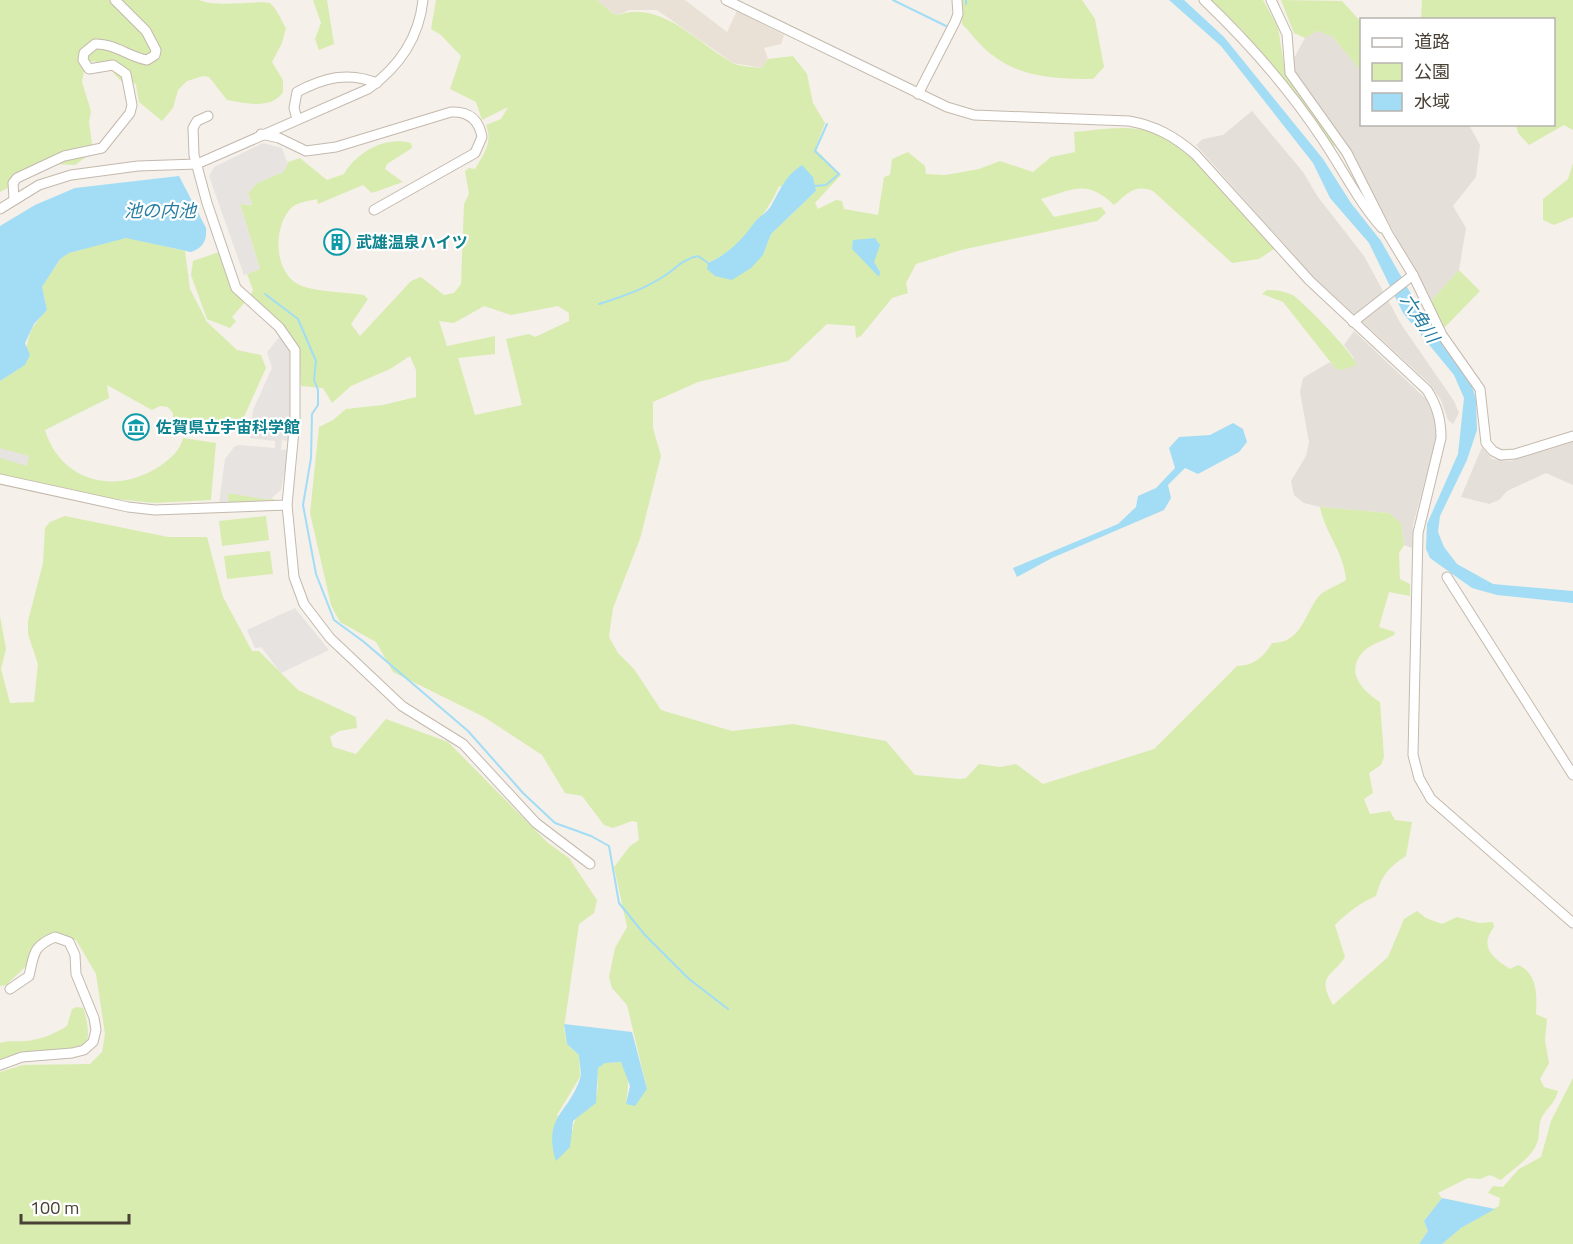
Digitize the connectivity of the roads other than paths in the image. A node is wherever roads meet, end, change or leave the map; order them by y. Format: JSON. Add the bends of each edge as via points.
{"nodes":[{"id":1,"x":115,"y":0,"type":"edge"},
{"id":2,"x":423,"y":0,"type":"edge"},
{"id":3,"x":726,"y":0,"type":"edge"},
{"id":4,"x":957,"y":0,"type":"edge"},
{"id":5,"x":1204,"y":0,"type":"edge"},
{"id":6,"x":1271,"y":0,"type":"edge"},
{"id":7,"x":377,"y":83,"type":"junction"},
{"id":8,"x":918,"y":94,"type":"junction"},
{"id":9,"x":208,"y":116,"type":"dead end"},
{"id":10,"x":297,"y":119,"type":"junction"},
{"id":11,"x":261,"y":134,"type":"junction"},
{"id":12,"x":197,"y":164,"type":"junction"},
{"id":13,"x":14,"y":199,"type":"junction"},
{"id":14,"x":0,"y":209,"type":"edge"},
{"id":15,"x":374,"y":210,"type":"dead end"},
{"id":16,"x":1388,"y":234,"type":"junction"},
{"id":17,"x":1411,"y":278,"type":"junction"},
{"id":18,"x":1353,"y":322,"type":"junction"},
{"id":19,"x":1573,"y":436,"type":"edge"},
{"id":20,"x":0,"y":479,"type":"edge"},
{"id":21,"x":287,"y":505,"type":"junction"},
{"id":22,"x":1447,"y":577,"type":"dead end"},
{"id":23,"x":1573,"y":775,"type":"edge"},
{"id":24,"x":590,"y":864,"type":"dead end"},
{"id":25,"x":1573,"y":923,"type":"edge"},
{"id":26,"x":10,"y":989,"type":"dead end"},
{"id":27,"x":0,"y":1065,"type":"edge"}],
"edges":[{"from":1,"to":13,"type":"street","via":[[146,32],[156,50],[155,56],[141,59],[95,44],[84,53],[83,60],[90,69],[113,65],[126,74],[130,112],[102,148],[64,156],[17,178],[13,183]]},
{"from":2,"to":7,"type":"street","via":[[418,26],[407,49]]},
{"from":3,"to":8,"type":"street"},
{"from":4,"to":8,"type":"street","via":[[955,22]]},
{"from":5,"to":16,"type":"street","via":[[1256,54],[1323,140],[1364,208]]},
{"from":6,"to":16,"type":"street","via":[[1287,34],[1290,73],[1347,153]]},
{"from":7,"to":10,"type":"street"},
{"from":7,"to":10,"type":"street","via":[[360,76],[322,79],[297,92]]},
{"from":8,"to":18,"type":"street","via":[[974,115],[1129,121],[1152,125],[1176,137]]},
{"from":9,"to":12,"type":"street","via":[[197,121],[194,128]]},
{"from":10,"to":11,"type":"street"},
{"from":11,"to":12,"type":"street"},
{"from":11,"to":15,"type":"street","via":[[306,151],[336,147],[451,112],[469,114],[476,120],[482,137],[475,153]]},
{"from":12,"to":13,"type":"street","via":[[138,166],[71,175]]},
{"from":12,"to":21,"type":"street","via":[[236,288],[287,336],[295,350],[295,418]]},
{"from":13,"to":14,"type":"street"},
{"from":16,"to":17,"type":"street"},
{"from":17,"to":18,"type":"street"},
{"from":17,"to":19,"type":"street","via":[[1442,335],[1480,389],[1483,431],[1493,451],[1515,454]]},
{"from":18,"to":25,"type":"street","via":[[1427,390],[1441,423],[1418,533],[1413,755],[1419,778],[1431,799]]},
{"from":20,"to":21,"type":"street","via":[[155,510]]},
{"from":21,"to":24,"type":"street","via":[[294,577],[304,604],[330,638],[402,706],[463,744],[536,823]]},
{"from":22,"to":23,"type":"street"},
{"from":26,"to":27,"type":"street","via":[[29,976],[34,952],[41,943],[55,937],[69,942],[75,955],[75,974],[96,1030],[93,1042],[84,1050],[22,1057]]}]}
